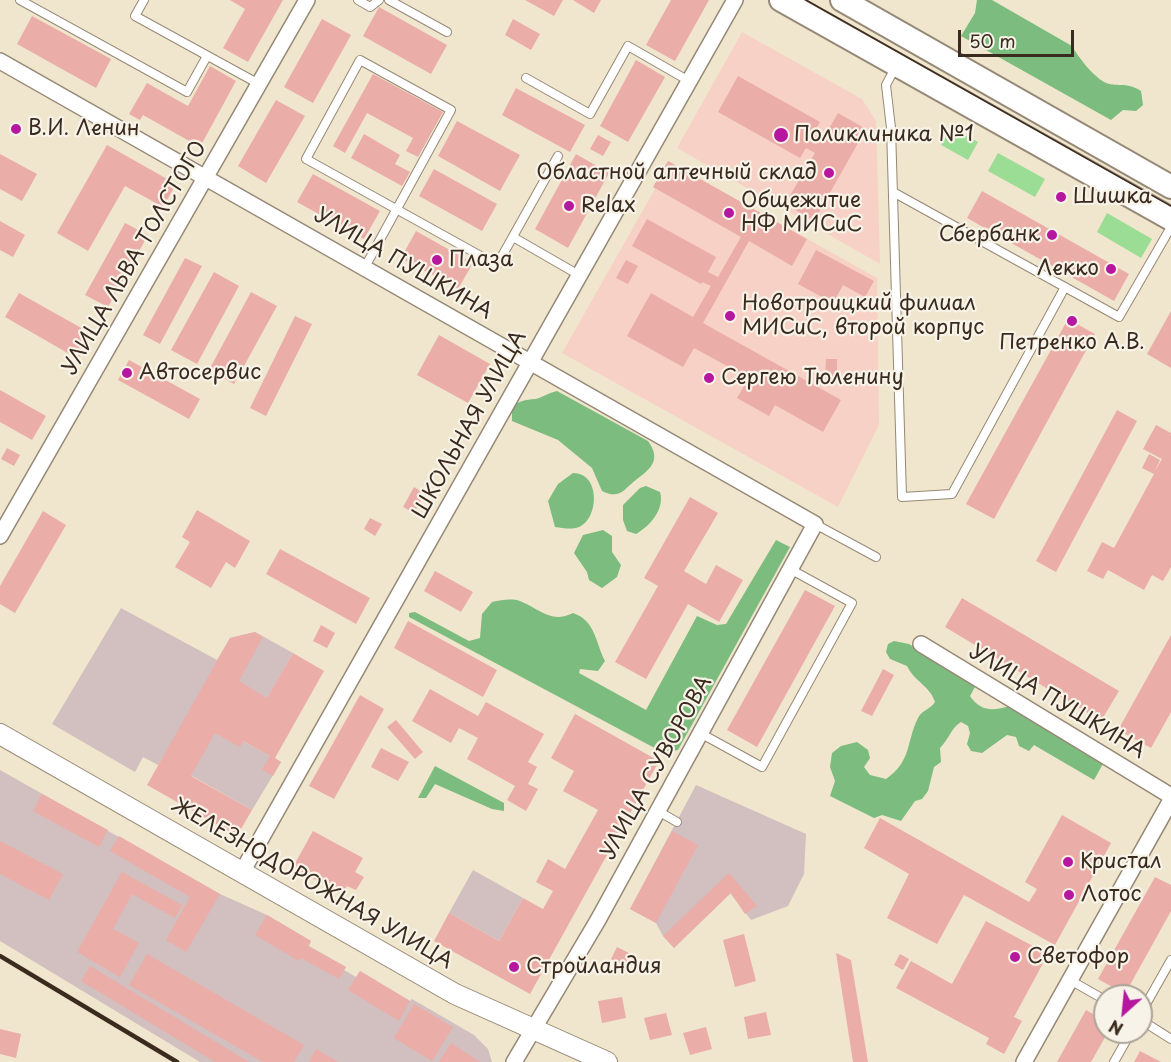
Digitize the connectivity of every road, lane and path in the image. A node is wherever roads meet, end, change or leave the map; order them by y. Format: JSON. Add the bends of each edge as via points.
{"nodes":[{"id":1,"x":20,"y":0,"type":"edge"},
{"id":2,"x":144,"y":0,"type":"edge"},
{"id":3,"x":307,"y":0,"type":"edge"},
{"id":4,"x":358,"y":0,"type":"edge"},
{"id":5,"x":379,"y":0,"type":"edge"},
{"id":6,"x":389,"y":0,"type":"edge"},
{"id":7,"x":735,"y":0,"type":"edge"},
{"id":8,"x":782,"y":0,"type":"edge"},
{"id":9,"x":842,"y":0,"type":"edge"},
{"id":10,"x":447,"y":32,"type":"dead end"},
{"id":11,"x":207,"y":56,"type":"junction"},
{"id":12,"x":0,"y":61,"type":"edge"},
{"id":13,"x":896,"y":64,"type":"junction"},
{"id":14,"x":931,"y":67,"type":"junction"},
{"id":15,"x":526,"y":78,"type":"dead end"},
{"id":16,"x":689,"y":81,"type":"junction"},
{"id":17,"x":259,"y":84,"type":"junction"},
{"id":18,"x":558,"y":156,"type":"dead end"},
{"id":19,"x":206,"y":176,"type":"junction"},
{"id":20,"x":1171,"y":187,"type":"edge"},
{"id":21,"x":893,"y":192,"type":"junction"},
{"id":22,"x":397,"y":209,"type":"junction"},
{"id":23,"x":1171,"y":219,"type":"edge"},
{"id":24,"x":1171,"y":227,"type":"edge"},
{"id":25,"x":513,"y":237,"type":"junction"},
{"id":26,"x":365,"y":267,"type":"junction"},
{"id":27,"x":579,"y":275,"type":"junction"},
{"id":28,"x":1065,"y":287,"type":"junction"},
{"id":29,"x":530,"y":361,"type":"junction"},
{"id":30,"x":815,"y":524,"type":"junction"},
{"id":31,"x":0,"y":536,"type":"edge"},
{"id":32,"x":876,"y":557,"type":"dead end"},
{"id":33,"x":790,"y":569,"type":"junction"},
{"id":34,"x":921,"y":644,"type":"dead end"},
{"id":35,"x":700,"y":733,"type":"junction"},
{"id":36,"x":0,"y":734,"type":"edge"},
{"id":37,"x":1171,"y":798,"type":"edge"},
{"id":38,"x":657,"y":811,"type":"junction"},
{"id":39,"x":677,"y":822,"type":"dead end"},
{"id":40,"x":242,"y":872,"type":"junction"},
{"id":41,"x":1171,"y":960,"type":"edge"},
{"id":42,"x":1070,"y":980,"type":"junction"},
{"id":43,"x":1153,"y":992,"type":"edge"},
{"id":44,"x":1093,"y":993,"type":"edge"},
{"id":45,"x":1153,"y":1028,"type":"edge"},
{"id":46,"x":534,"y":1031,"type":"junction"},
{"id":47,"x":1171,"y":1039,"type":"edge"},
{"id":48,"x":1124,"y":1044,"type":"edge"},
{"id":49,"x":514,"y":1062,"type":"edge"},
{"id":50,"x":607,"y":1062,"type":"edge"},
{"id":51,"x":1024,"y":1062,"type":"edge"},
{"id":52,"x":1114,"y":1062,"type":"edge"}],
"edges":[{"from":1,"to":11,"type":"lane","via":[[187,92]]},
{"from":2,"to":11,"type":"lane","via":[[135,16]]},
{"from":3,"to":17,"type":"street","name":"УЛИЦА ЛЬВА ТОЛСТОГО"},
{"from":4,"to":5,"type":"lane","via":[[370,7]]},
{"from":6,"to":10,"type":"lane"},
{"from":7,"to":16,"type":"street","name":"ШКОЛЬНАЯ УЛИЦА"},
{"from":8,"to":13,"type":"main road"},
{"from":9,"to":14,"type":"main road"},
{"from":11,"to":17,"type":"lane"},
{"from":12,"to":19,"type":"street","name":"УЛИЦА ПУШКИНА"},
{"from":13,"to":14,"type":"main road"},
{"from":13,"to":21,"type":"lane","via":[[886,84]]},
{"from":14,"to":20,"type":"main road"},
{"from":14,"to":23,"type":"main road"},
{"from":15,"to":16,"type":"lane","via":[[590,114],[627,46]]},
{"from":16,"to":27,"type":"street","name":"ШКОЛЬНАЯ УЛИЦА"},
{"from":17,"to":19,"type":"street","name":"УЛИЦА ЛЬВА ТОЛСТОГО"},
{"from":18,"to":25,"type":"lane"},
{"from":19,"to":26,"type":"street","name":"УЛИЦА ПУШКИНА"},
{"from":19,"to":31,"type":"street","name":"УЛИЦА ЛЬВА ТОЛСТОГО"},
{"from":21,"to":28,"type":"lane"},
{"from":21,"to":28,"type":"lane","via":[[902,497],[952,494]]},
{"from":22,"to":22,"type":"lane","via":[[306,159],[360,60],[451,110]]},
{"from":22,"to":25,"type":"lane","via":[[497,265]]},
{"from":22,"to":26,"type":"lane"},
{"from":24,"to":28,"type":"lane","via":[[1119,317]]},
{"from":25,"to":27,"type":"lane"},
{"from":26,"to":29,"type":"street","name":"УЛИЦА ПУШКИНА"},
{"from":27,"to":29,"type":"street","name":"ШКОЛЬНАЯ УЛИЦА"},
{"from":29,"to":30,"type":"street","name":"УЛИЦА ПУШКИНА"},
{"from":29,"to":40,"type":"street","name":"ШКОЛЬНАЯ УЛИЦА"},
{"from":30,"to":32,"type":"lane"},
{"from":30,"to":33,"type":"street","name":"УЛИЦА СУВОРОВА"},
{"from":33,"to":35,"type":"street","name":"УЛИЦА СУВОРОВА"},
{"from":33,"to":35,"type":"lane","via":[[852,603],[762,767]]},
{"from":34,"to":37,"type":"street","name":"УЛИЦА ПУШКИНА"},
{"from":35,"to":38,"type":"street","name":"УЛИЦА СУВОРОВА"},
{"from":36,"to":40,"type":"main road","name":"ЖЕЛЕЗНОДОРОЖНАЯ УЛИЦА"},
{"from":37,"to":42,"type":"street"},
{"from":38,"to":39,"type":"lane"},
{"from":38,"to":46,"type":"street","name":"УЛИЦА СУВОРОВА"},
{"from":40,"to":46,"type":"main road","name":"ЖЕЛЕЗНОДОРОЖНАЯ УЛИЦА","via":[[455,994]]},
{"from":41,"to":43,"type":"lane"},
{"from":42,"to":44,"type":"lane"},
{"from":42,"to":51,"type":"street"},
{"from":45,"to":47,"type":"lane"},
{"from":46,"to":49,"type":"street","name":"УЛИЦА СУВОРОВА"},
{"from":46,"to":50,"type":"main road","name":"ЖЕЛЕЗНОДОРОЖНАЯ УЛИЦА"},
{"from":48,"to":52,"type":"lane"}]}
